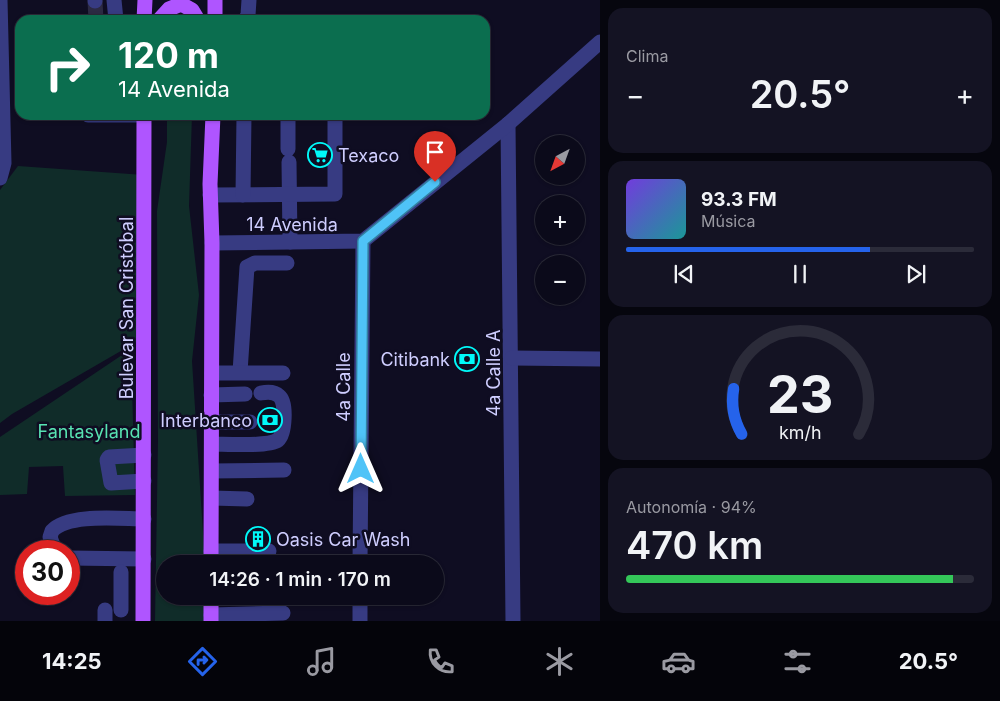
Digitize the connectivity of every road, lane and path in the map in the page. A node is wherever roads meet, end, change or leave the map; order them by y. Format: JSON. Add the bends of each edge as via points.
{"nodes":[{"id":1,"x":0,"y":0,"type":"edge"},
{"id":2,"x":114,"y":0,"type":"edge"},
{"id":3,"x":144,"y":0,"type":"edge"},
{"id":4,"x":215,"y":0,"type":"edge"},
{"id":5,"x":249,"y":0,"type":"edge"},
{"id":6,"x":116,"y":15,"type":"edge"},
{"id":7,"x":144,"y":15,"type":"edge"},
{"id":8,"x":164,"y":15,"type":"edge"},
{"id":9,"x":195,"y":15,"type":"edge"},
{"id":10,"x":215,"y":15,"type":"edge"},
{"id":11,"x":248,"y":15,"type":"edge"},
{"id":12,"x":600,"y":42,"type":"edge"},
{"id":13,"x":144,"y":120,"type":"edge"},
{"id":14,"x":153,"y":120,"type":"edge"},
{"id":15,"x":206,"y":120,"type":"edge"},
{"id":16,"x":214,"y":120,"type":"edge"},
{"id":17,"x":244,"y":120,"type":"edge"},
{"id":18,"x":288,"y":120,"type":"edge"},
{"id":19,"x":335,"y":120,"type":"edge"},
{"id":20,"x":508,"y":124,"type":"junction"},
{"id":21,"x":0,"y":178,"type":"edge"},
{"id":22,"x":210,"y":190,"type":"junction"},
{"id":23,"x":243,"y":195,"type":"junction"},
{"id":24,"x":289,"y":195,"type":"junction"},
{"id":25,"x":144,"y":210,"type":"junction"},
{"id":26,"x":363,"y":241,"type":"junction"},
{"id":27,"x":290,"y":242,"type":"junction"},
{"id":28,"x":212,"y":243,"type":"junction"},
{"id":29,"x":286,"y":263,"type":"dead end"},
{"id":30,"x":512,"y":358,"type":"junction"},
{"id":31,"x":600,"y":359,"type":"edge"},
{"id":32,"x":240,"y":372,"type":"junction"},
{"id":33,"x":283,"y":372,"type":"dead end"},
{"id":34,"x":212,"y":373,"type":"junction"},
{"id":35,"x":260,"y":393,"type":"dead end"},
{"id":36,"x":245,"y":394,"type":"dead end"},
{"id":37,"x":212,"y":395,"type":"junction"},
{"id":38,"x":211,"y":422,"type":"junction"},
{"id":39,"x":250,"y":422,"type":"dead end"},
{"id":40,"x":212,"y":444,"type":"junction"},
{"id":41,"x":144,"y":455,"type":"junction"},
{"id":42,"x":284,"y":470,"type":"dead end"},
{"id":43,"x":212,"y":471,"type":"junction"},
{"id":44,"x":144,"y":481,"type":"junction"},
{"id":45,"x":212,"y":498,"type":"junction"},
{"id":46,"x":247,"y":499,"type":"dead end"},
{"id":47,"x":144,"y":519,"type":"junction"},
{"id":48,"x":51,"y":540,"type":"edge"},
{"id":49,"x":269,"y":552,"type":"dead end"},
{"id":50,"x":212,"y":555,"type":"edge"},
{"id":51,"x":235,"y":555,"type":"edge"},
{"id":52,"x":360,"y":555,"type":"edge"},
{"id":53,"x":80,"y":558,"type":"edge"},
{"id":54,"x":144,"y":559,"type":"junction"},
{"id":55,"x":121,"y":572,"type":"dead end"},
{"id":56,"x":212,"y":605,"type":"edge"},
{"id":57,"x":360,"y":605,"type":"edge"},
{"id":58,"x":121,"y":610,"type":"dead end"},
{"id":59,"x":283,"y":613,"type":"dead end"},
{"id":60,"x":212,"y":618,"type":"edge"},
{"id":61,"x":143,"y":621,"type":"edge"},
{"id":62,"x":360,"y":621,"type":"edge"},
{"id":63,"x":513,"y":621,"type":"edge"}],
"edges":[{"from":1,"to":21,"type":"street","via":[[4,163]]},
{"from":2,"to":6,"type":"street"},
{"from":3,"to":7,"type":"main road"},
{"from":4,"to":10,"type":"main road"},
{"from":5,"to":11,"type":"street"},
{"from":8,"to":9,"type":"main road","via":[[180,4]]},
{"from":12,"to":20,"type":"street","name":"14 Avenida"},
{"from":13,"to":25,"type":"main road","name":"Bulevar San Cristóbal"},
{"from":14,"to":25,"type":"main road"},
{"from":15,"to":22,"type":"main road"},
{"from":16,"to":22,"type":"main road"},
{"from":17,"to":23,"type":"street"},
{"from":18,"to":24,"type":"street"},
{"from":19,"to":24,"type":"street","via":[[335,194]]},
{"from":20,"to":26,"type":"street","name":"14 Avenida"},
{"from":20,"to":30,"type":"street","name":"4a Calle A"},
{"from":22,"to":23,"type":"street"},
{"from":22,"to":28,"type":"main road"},
{"from":23,"to":24,"type":"street"},
{"from":24,"to":27,"type":"street"},
{"from":25,"to":41,"type":"main road","name":"Bulevar San Cristóbal"},
{"from":26,"to":27,"type":"street","name":"14 Avenida"},
{"from":26,"to":52,"type":"street","name":"4a Calle"},
{"from":27,"to":28,"type":"street","name":"14 Avenida"},
{"from":28,"to":34,"type":"main road"},
{"from":29,"to":32,"type":"street","via":[[255,262],[247,267]]},
{"from":30,"to":31,"type":"street"},
{"from":30,"to":63,"type":"street","name":"4a Calle A"},
{"from":32,"to":33,"type":"street"},
{"from":32,"to":34,"type":"street"},
{"from":34,"to":37,"type":"main road"},
{"from":35,"to":40,"type":"street","via":[[279,395],[284,403],[283,434],[268,443]]},
{"from":36,"to":37,"type":"street"},
{"from":37,"to":38,"type":"main road"},
{"from":38,"to":39,"type":"street"},
{"from":38,"to":40,"type":"main road"},
{"from":40,"to":43,"type":"main road"},
{"from":41,"to":44,"type":"main road","name":"Bulevar San Cristóbal"},
{"from":41,"to":44,"type":"street","via":[[107,460],[110,483]]},
{"from":42,"to":43,"type":"street"},
{"from":43,"to":45,"type":"main road"},
{"from":44,"to":47,"type":"main road","name":"Bulevar San Cristóbal"},
{"from":45,"to":46,"type":"street"},
{"from":45,"to":50,"type":"main road"},
{"from":47,"to":48,"type":"street","via":[[69,522],[52,531]]},
{"from":47,"to":54,"type":"main road","name":"Bulevar San Cristóbal"},
{"from":49,"to":51,"type":"street"},
{"from":53,"to":54,"type":"street"},
{"from":54,"to":61,"type":"main road","name":"Bulevar San Cristóbal"},
{"from":55,"to":58,"type":"street"},
{"from":56,"to":60,"type":"main road"},
{"from":57,"to":62,"type":"street"},
{"from":59,"to":60,"type":"street"}]}
